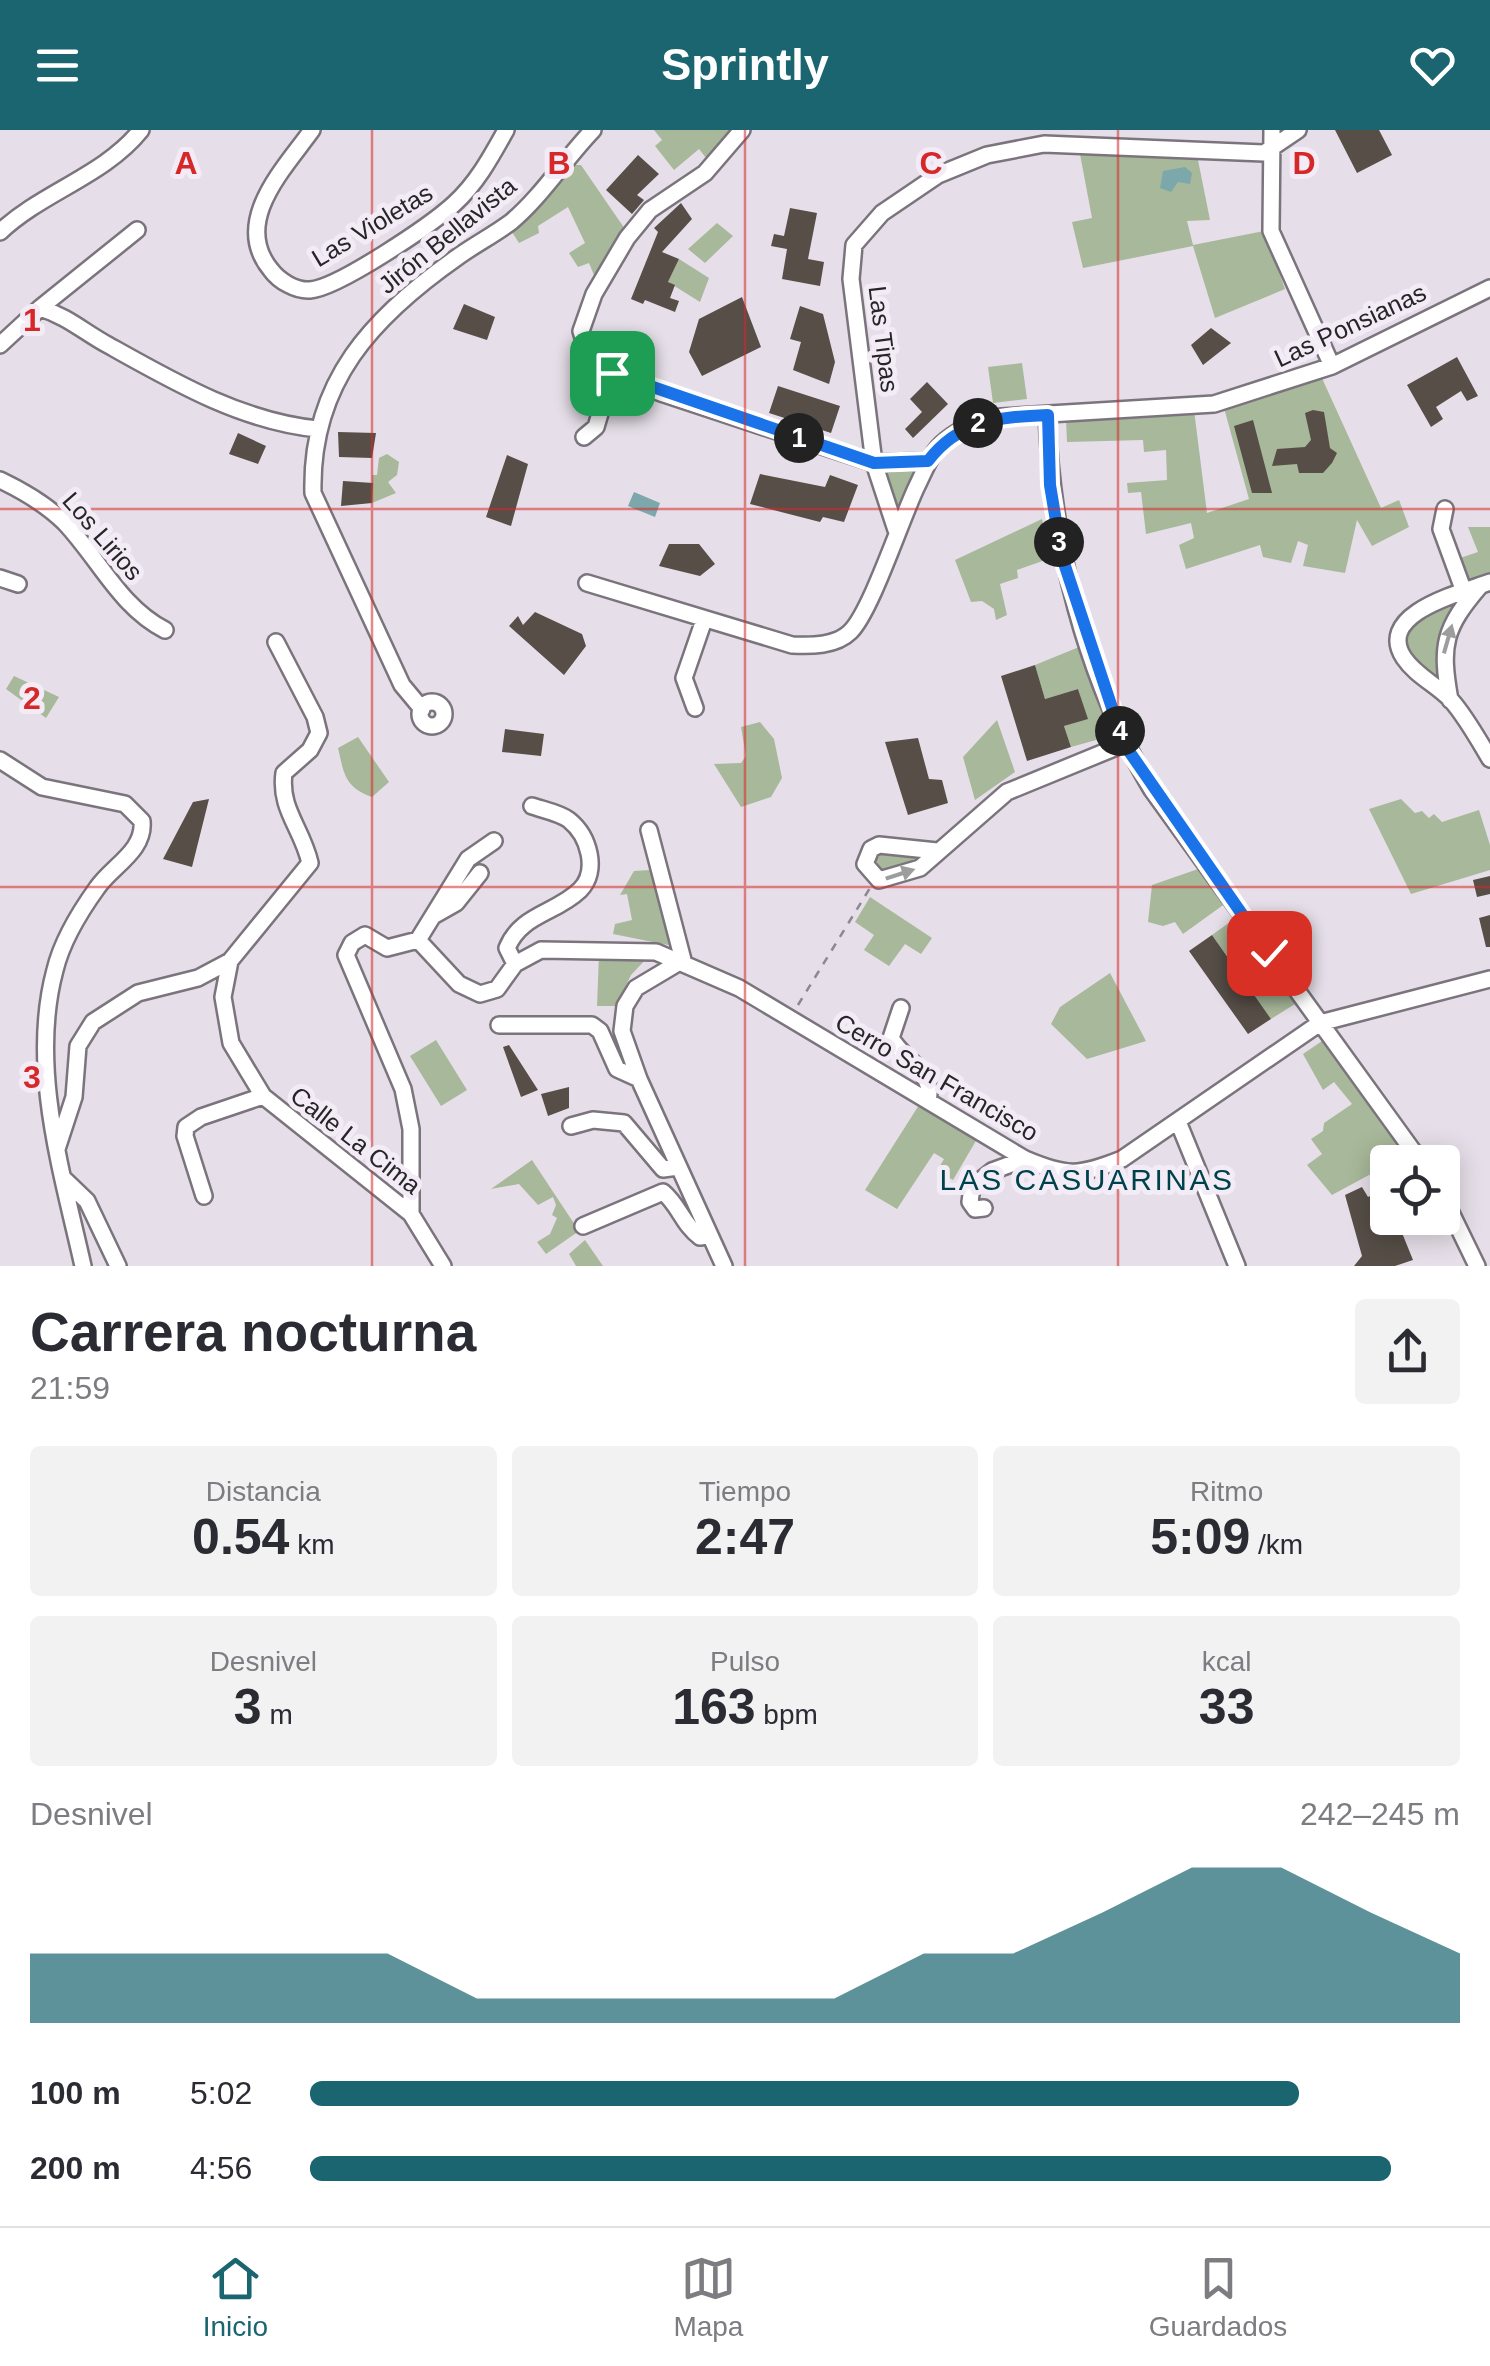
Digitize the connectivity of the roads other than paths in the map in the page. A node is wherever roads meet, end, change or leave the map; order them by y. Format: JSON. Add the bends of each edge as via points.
{"nodes":[{"id":1,"x":141,"y":130,"type":"edge"},
{"id":2,"x":312,"y":130,"type":"edge"},
{"id":3,"x":506,"y":130,"type":"edge"},
{"id":4,"x":593,"y":130,"type":"edge"},
{"id":5,"x":742,"y":130,"type":"edge"},
{"id":6,"x":1298,"y":130,"type":"edge"},
{"id":7,"x":1273,"y":138,"type":"edge"},
{"id":8,"x":137,"y":230,"type":"dead end"},
{"id":9,"x":0,"y":232,"type":"edge"},
{"id":10,"x":1490,"y":288,"type":"edge"},
{"id":11,"x":40,"y":308,"type":"junction"},
{"id":12,"x":0,"y":345,"type":"edge"},
{"id":13,"x":1332,"y":366,"type":"junction"},
{"id":14,"x":612,"y":373,"type":"junction"},
{"id":15,"x":1048,"y":415,"type":"junction"},
{"id":16,"x":318,"y":430,"type":"junction"},
{"id":17,"x":584,"y":437,"type":"dead end"},
{"id":18,"x":928,"y":461,"type":"junction"},
{"id":19,"x":874,"y":463,"type":"junction"},
{"id":20,"x":0,"y":480,"type":"edge"},
{"id":21,"x":1445,"y":509,"type":"dead end"},
{"id":22,"x":896,"y":530,"type":"junction"},
{"id":23,"x":0,"y":578,"type":"edge"},
{"id":24,"x":588,"y":582,"type":"dead end"},
{"id":25,"x":18,"y":584,"type":"dead end"},
{"id":26,"x":1485,"y":584,"type":"edge"},
{"id":27,"x":1462,"y":589,"type":"junction"},
{"id":28,"x":704,"y":620,"type":"junction"},
{"id":29,"x":165,"y":630,"type":"dead end"},
{"id":30,"x":276,"y":642,"type":"dead end"},
{"id":31,"x":1446,"y":674,"type":"junction"},
{"id":32,"x":1429,"y":683,"type":"junction"},
{"id":33,"x":1450,"y":700,"type":"junction"},
{"id":34,"x":695,"y":708,"type":"dead end"},
{"id":35,"x":422,"y":709,"type":"dead end"},
{"id":36,"x":1124,"y":744,"type":"junction"},
{"id":37,"x":1490,"y":759,"type":"edge"},
{"id":38,"x":0,"y":760,"type":"edge"},
{"id":39,"x":532,"y":806,"type":"dead end"},
{"id":40,"x":649,"y":830,"type":"dead end"},
{"id":41,"x":494,"y":841,"type":"dead end"},
{"id":42,"x":937,"y":851,"type":"junction"},
{"id":43,"x":480,"y":873,"type":"dead end"},
{"id":44,"x":433,"y":916,"type":"junction"},
{"id":45,"x":418,"y":940,"type":"junction"},
{"id":46,"x":683,"y":960,"type":"junction"},
{"id":47,"x":230,"y":961,"type":"junction"},
{"id":48,"x":515,"y":964,"type":"junction"},
{"id":49,"x":198,"y":978,"type":"junction"},
{"id":50,"x":1490,"y":979,"type":"edge"},
{"id":51,"x":223,"y":997,"type":"junction"},
{"id":52,"x":901,"y":1008,"type":"dead end"},
{"id":53,"x":1320,"y":1023,"type":"junction"},
{"id":54,"x":499,"y":1025,"type":"dead end"},
{"id":55,"x":638,"y":1079,"type":"junction"},
{"id":56,"x":263,"y":1096,"type":"junction"},
{"id":57,"x":928,"y":1102,"type":"junction"},
{"id":58,"x":1179,"y":1124,"type":"junction"},
{"id":59,"x":571,"y":1126,"type":"dead end"},
{"id":60,"x":1410,"y":1145,"type":"edge"},
{"id":61,"x":56,"y":1149,"type":"junction"},
{"id":62,"x":1024,"y":1159,"type":"junction"},
{"id":63,"x":678,"y":1167,"type":"junction"},
{"id":64,"x":63,"y":1178,"type":"junction"},
{"id":65,"x":204,"y":1196,"type":"dead end"},
{"id":66,"x":984,"y":1208,"type":"dead end"},
{"id":67,"x":411,"y":1214,"type":"junction"},
{"id":68,"x":582,"y":1226,"type":"dead end"},
{"id":69,"x":1460,"y":1231,"type":"edge"},
{"id":70,"x":707,"y":1236,"type":"junction"},
{"id":71,"x":1233,"y":1263,"type":"edge"},
{"id":72,"x":83,"y":1266,"type":"edge"},
{"id":73,"x":118,"y":1266,"type":"edge"},
{"id":74,"x":443,"y":1266,"type":"edge"},
{"id":75,"x":724,"y":1266,"type":"edge"},
{"id":76,"x":1477,"y":1266,"type":"edge"}],
"edges":[{"from":1,"to":9,"type":"street","via":[[111,161]]},
{"from":2,"to":3,"type":"street","name":"Las Violetas","via":[[264,197],[256,238],[271,271],[285,284],[310,290],[337,281],[453,205],[484,170]]},
{"from":4,"to":16,"type":"street","name":"Jirón Bellavista","via":[[511,222],[405,297],[361,341],[332,383]]},
{"from":5,"to":14,"type":"street","via":[[705,173],[650,210],[594,294],[581,332],[588,354]]},
{"from":6,"to":7,"type":"street"},
{"from":7,"to":13,"type":"street","via":[[1271,231]]},
{"from":7,"to":19,"type":"street","name":"Las Tipas","via":[[1242,154],[1044,144],[987,154],[938,174],[882,213],[854,245],[850,279]]},
{"from":8,"to":11,"type":"street"},
{"from":10,"to":13,"type":"street","name":"Las Ponsianas"},
{"from":11,"to":12,"type":"street"},
{"from":11,"to":16,"type":"street","via":[[67,316],[190,390],[287,427]]},
{"from":13,"to":15,"type":"street","name":"Las Ponsianas","via":[[1214,404]]},
{"from":14,"to":17,"type":"street","via":[[596,427]]},
{"from":14,"to":19,"type":"street"},
{"from":15,"to":18,"type":"street","name":"Las Ponsianas","via":[[970,425],[942,442]]},
{"from":15,"to":36,"type":"street","via":[[1062,557]]},
{"from":16,"to":35,"type":"street","name":"Jirón Bellavista","via":[[313,492],[402,685]]},
{"from":18,"to":19,"type":"street"},
{"from":18,"to":22,"type":"street","name":"Las Ponsianas"},
{"from":19,"to":22,"type":"street","name":"Las Tipas"},
{"from":20,"to":29,"type":"street","name":"Los Lirios","via":[[64,522],[134,611]]},
{"from":21,"to":27,"type":"street","via":[[1441,528]]},
{"from":22,"to":28,"type":"street","name":"Las Ponsianas","via":[[868,606],[849,634],[818,646],[792,645]]},
{"from":23,"to":25,"type":"street"},
{"from":24,"to":28,"type":"street","name":"Las Ponsianas"},
{"from":26,"to":27,"type":"street"},
{"from":31,"to":26,"type":"street","one_way":true,"via":[[1448,630]]},
{"from":27,"to":32,"type":"street","via":[[1416,612],[1401,631],[1403,658]]},
{"from":28,"to":34,"type":"street","via":[[684,678]]},
{"from":30,"to":47,"type":"street","via":[[319,734],[284,772],[282,794],[310,863]]},
{"from":31,"to":32,"type":"street"},
{"from":31,"to":33,"type":"street"},
{"from":32,"to":33,"type":"street"},
{"from":33,"to":37,"type":"street"},
{"from":36,"to":42,"type":"street","via":[[1007,792]]},
{"from":36,"to":53,"type":"street"},
{"from":38,"to":61,"type":"street","via":[[42,786],[125,804],[143,828],[138,844],[70,930],[54,971],[48,1079]]},
{"from":39,"to":48,"type":"street","via":[[568,819],[585,837],[592,863],[582,889],[515,929],[507,948]]},
{"from":40,"to":46,"type":"street"},
{"from":41,"to":44,"type":"street","via":[[468,859]]},
{"from":42,"to":42,"type":"street","one_way":true,"via":[[878,845],[865,864],[887,880],[920,868]]},
{"from":43,"to":44,"type":"street","via":[[456,903]]},
{"from":44,"to":45,"type":"street"},
{"from":45,"to":48,"type":"street","via":[[459,984],[480,994],[497,989]]},
{"from":45,"to":67,"type":"street","via":[[387,948],[364,935],[346,955],[403,1089],[411,1129]]},
{"from":46,"to":48,"type":"street","name":"Cerro San Francisco","via":[[587,948],[541,950]]},
{"from":46,"to":55,"type":"street","via":[[636,988],[625,1006],[622,1031]]},
{"from":46,"to":57,"type":"street","name":"Cerro San Francisco"},
{"from":47,"to":49,"type":"street"},
{"from":47,"to":51,"type":"street"},
{"from":49,"to":51,"type":"street"},
{"from":49,"to":61,"type":"street","via":[[138,993],[93,1022],[78,1046],[74,1097]]},
{"from":50,"to":53,"type":"street","name":"Cerro San Francisco"},
{"from":51,"to":56,"type":"street","name":"Calle La Cima","via":[[231,1043]]},
{"from":52,"to":57,"type":"street","via":[[891,1038],[926,1075]]},
{"from":53,"to":58,"type":"street","name":"Cerro San Francisco"},
{"from":53,"to":60,"type":"street"},
{"from":54,"to":55,"type":"street","via":[[592,1025],[618,1070]]},
{"from":55,"to":63,"type":"street"},
{"from":56,"to":65,"type":"street","via":[[186,1127]]},
{"from":56,"to":67,"type":"street","name":"Calle La Cima"},
{"from":57,"to":62,"type":"street","name":"Cerro San Francisco"},
{"from":58,"to":62,"type":"street","name":"Cerro San Francisco","via":[[1089,1172],[1062,1174]]},
{"from":58,"to":71,"type":"street"},
{"from":59,"to":63,"type":"street","via":[[624,1123],[656,1164]]},
{"from":61,"to":64,"type":"street"},
{"from":62,"to":66,"type":"street","via":[[992,1170],[972,1187],[970,1202]]},
{"from":63,"to":70,"type":"street"},
{"from":64,"to":72,"type":"street"},
{"from":64,"to":73,"type":"street","via":[[87,1201]]},
{"from":67,"to":74,"type":"street","name":"Calle La Cima"},
{"from":68,"to":70,"type":"street","via":[[663,1192],[689,1228]]},
{"from":69,"to":76,"type":"street"},
{"from":70,"to":75,"type":"street"}]}
